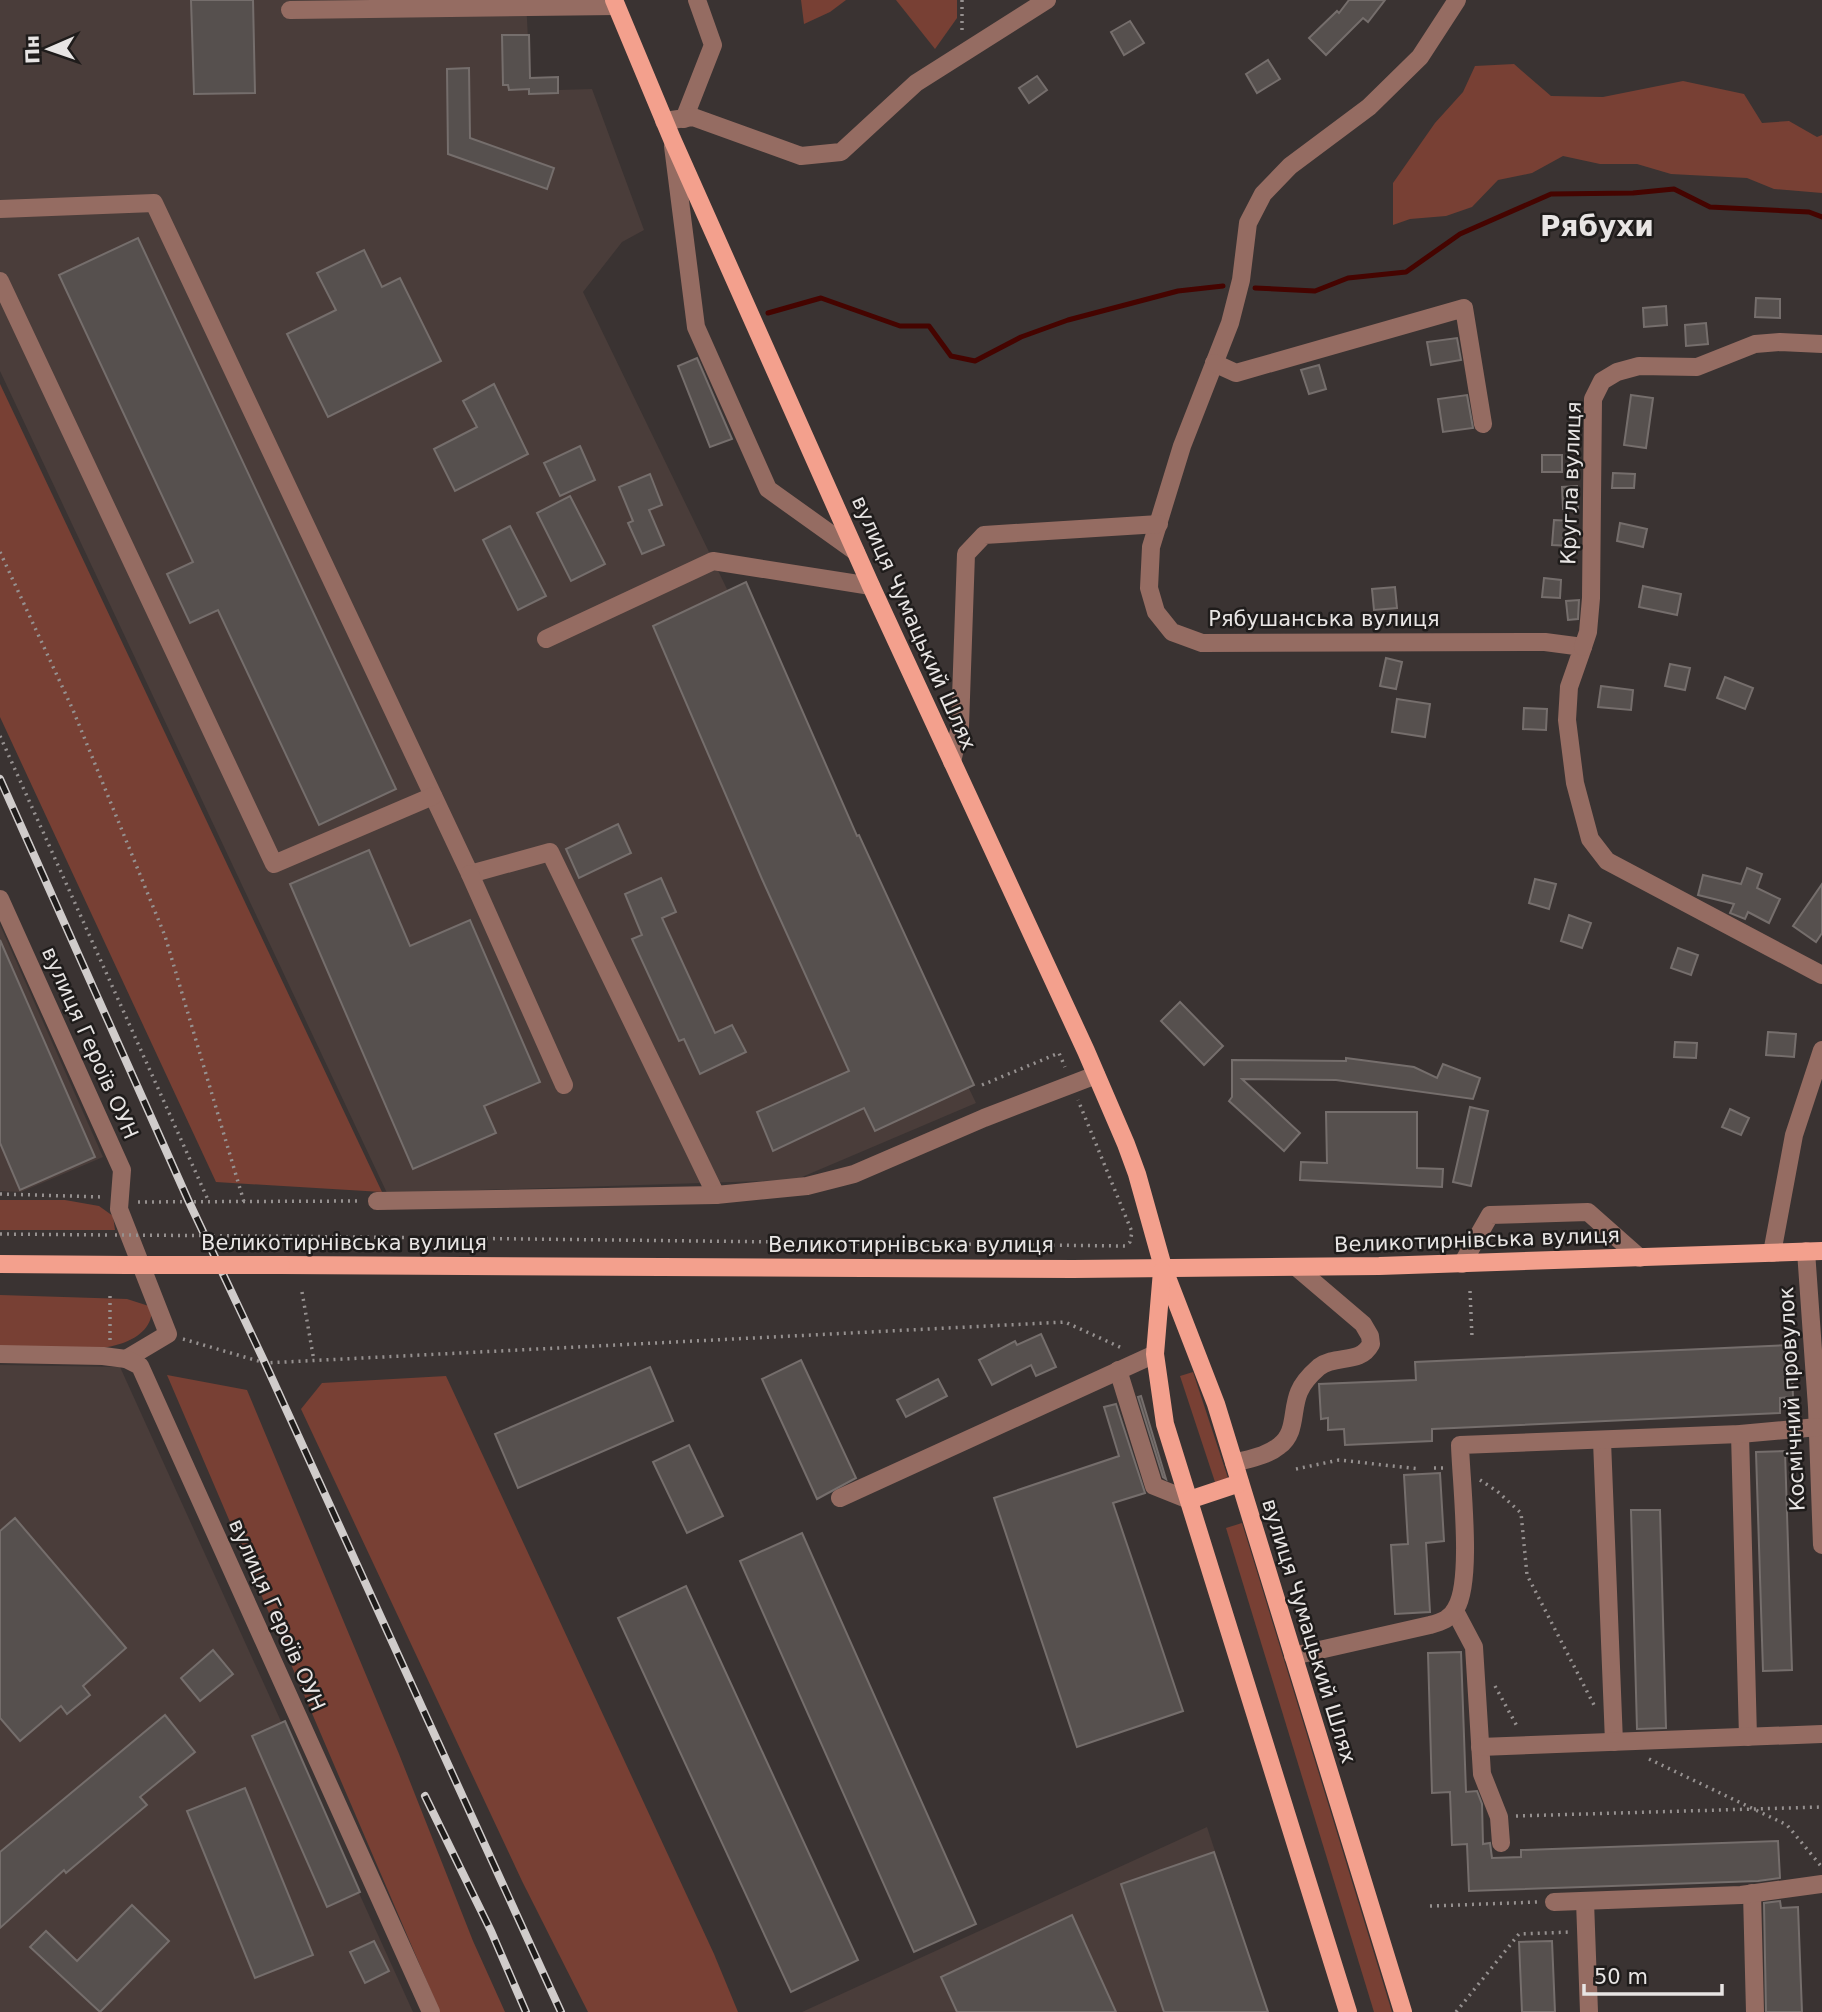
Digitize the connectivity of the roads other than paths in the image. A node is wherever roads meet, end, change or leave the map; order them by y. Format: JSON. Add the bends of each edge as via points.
{"nodes":[{"id":1,"x":697,"y":0,"type":"edge"},
{"id":2,"x":1046,"y":0,"type":"edge"},
{"id":3,"x":1457,"y":0,"type":"edge"},
{"id":4,"x":615,"y":3,"type":"edge"},
{"id":5,"x":290,"y":10,"type":"dead end"},
{"id":6,"x":684,"y":119,"type":"junction"},
{"id":7,"x":664,"y":121,"type":"junction"},
{"id":8,"x":672,"y":139,"type":"junction"},
{"id":9,"x":0,"y":209,"type":"edge"},
{"id":10,"x":0,"y":281,"type":"edge"},
{"id":11,"x":1822,"y":344,"type":"edge"},
{"id":12,"x":1214,"y":363,"type":"junction"},
{"id":13,"x":1483,"y":424,"type":"dead end"},
{"id":14,"x":1158,"y":524,"type":"junction"},
{"id":15,"x":856,"y":552,"type":"junction"},
{"id":16,"x":871,"y":586,"type":"junction"},
{"id":17,"x":546,"y":639,"type":"dead end"},
{"id":18,"x":1583,"y":647,"type":"junction"},
{"id":19,"x":952,"y":762,"type":"junction"},
{"id":20,"x":433,"y":796,"type":"junction"},
{"id":21,"x":470,"y":874,"type":"junction"},
{"id":22,"x":0,"y":899,"type":"edge"},
{"id":23,"x":1822,"y":975,"type":"edge"},
{"id":24,"x":1822,"y":1050,"type":"edge"},
{"id":25,"x":1096,"y":1075,"type":"junction"},
{"id":26,"x":564,"y":1084,"type":"dead end"},
{"id":27,"x":716,"y":1195,"type":"junction"},
{"id":28,"x":377,"y":1201,"type":"road end"},
{"id":29,"x":1814,"y":1251,"type":"edge"},
{"id":30,"x":1772,"y":1253,"type":"junction"},
{"id":31,"x":1640,"y":1258,"type":"junction"},
{"id":32,"x":0,"y":1264,"type":"edge"},
{"id":33,"x":1462,"y":1264,"type":"junction"},
{"id":34,"x":1163,"y":1267,"type":"junction"},
{"id":35,"x":1297,"y":1267,"type":"junction"},
{"id":36,"x":0,"y":1354,"type":"edge"},
{"id":37,"x":1155,"y":1354,"type":"junction"},
{"id":38,"x":118,"y":1358,"type":"junction"},
{"id":39,"x":1118,"y":1370,"type":"junction"},
{"id":40,"x":1819,"y":1407,"type":"edge"},
{"id":41,"x":1818,"y":1427,"type":"junction"},
{"id":42,"x":1740,"y":1434,"type":"junction"},
{"id":43,"x":1602,"y":1441,"type":"junction"},
{"id":44,"x":1234,"y":1463,"type":"junction"},
{"id":45,"x":1240,"y":1483,"type":"junction"},
{"id":46,"x":840,"y":1498,"type":"dead end"},
{"id":47,"x":1189,"y":1500,"type":"junction"},
{"id":48,"x":1822,"y":1545,"type":"edge"},
{"id":49,"x":1455,"y":1611,"type":"junction"},
{"id":50,"x":1293,"y":1656,"type":"junction"},
{"id":51,"x":1822,"y":1734,"type":"edge"},
{"id":52,"x":1748,"y":1737,"type":"junction"},
{"id":53,"x":1614,"y":1742,"type":"junction"},
{"id":54,"x":1480,"y":1747,"type":"junction"},
{"id":55,"x":1501,"y":1843,"type":"dead end"},
{"id":56,"x":1822,"y":1884,"type":"edge"},
{"id":57,"x":1752,"y":1893,"type":"junction"},
{"id":58,"x":1586,"y":1901,"type":"junction"},
{"id":59,"x":1554,"y":1902,"type":"road end"},
{"id":60,"x":431,"y":2012,"type":"edge"},
{"id":61,"x":1348,"y":2012,"type":"edge"},
{"id":62,"x":1403,"y":2012,"type":"edge"},
{"id":63,"x":1589,"y":2012,"type":"edge"},
{"id":64,"x":1755,"y":2012,"type":"edge"}],
"edges":[{"from":1,"to":6,"type":"street","via":[[713,45]]},
{"from":2,"to":6,"type":"street","via":[[916,83],[841,152],[801,156],[693,117]]},
{"from":3,"to":12,"type":"street","name":"Рябушанська вулиця","via":[[1420,57],[1369,107],[1290,166],[1263,194],[1248,223],[1241,281]]},
{"from":4,"to":5,"type":"street"},
{"from":4,"to":7,"type":"main road","name":"вулиця Чумацький Шлях"},
{"from":6,"to":7,"type":"street"},
{"from":7,"to":8,"type":"main road","name":"вулиця Чумацький Шлях"},
{"from":8,"to":15,"type":"main road","name":"вулиця Чумацький Шлях"},
{"from":8,"to":15,"type":"street","via":[[696,327],[768,489]]},
{"from":9,"to":20,"type":"street","via":[[154,202]]},
{"from":10,"to":20,"type":"street","via":[[274,864]]},
{"from":11,"to":18,"type":"street","name":"Кругла вулиця","via":[[1755,344],[1697,367],[1639,366],[1602,381],[1593,398],[1591,598]]},
{"from":12,"to":13,"type":"street","via":[[1237,373],[1464,309]]},
{"from":12,"to":14,"type":"street","name":"Рябушанська вулиця"},
{"from":14,"to":18,"type":"street","name":"Рябушанська вулиця","via":[[1151,547],[1149,588],[1156,612],[1172,632],[1202,643],[1545,642]]},
{"from":14,"to":19,"type":"street","via":[[984,535],[967,554],[960,726]]},
{"from":15,"to":16,"type":"main road","name":"вулиця Чумацький Шлях"},
{"from":16,"to":17,"type":"street","via":[[713,561]]},
{"from":16,"to":19,"type":"main road","name":"вулиця Чумацький Шлях"},
{"from":18,"to":23,"type":"street","via":[[1569,687],[1567,720],[1575,783],[1590,839],[1607,861]]},
{"from":19,"to":25,"type":"main road","name":"вулиця Чумацький Шлях"},
{"from":20,"to":21,"type":"street"},
{"from":21,"to":26,"type":"street"},
{"from":21,"to":27,"type":"street","via":[[550,852]]},
{"from":22,"to":38,"type":"street","name":"вулиця Героїв ОУН","via":[[122,1170],[119,1205],[168,1334]]},
{"from":24,"to":30,"type":"street","via":[[1794,1135]]},
{"from":25,"to":27,"type":"street","via":[[854,1174],[807,1186]]},
{"from":25,"to":34,"type":"main road","name":"вулиця Чумацький Шлях","via":[[1137,1174]]},
{"from":27,"to":28,"type":"street"},
{"from":29,"to":30,"type":"main road","name":"Великотирнівська вулиця"},
{"from":29,"to":40,"type":"street","name":"Космічний провулок"},
{"from":30,"to":31,"type":"main road","name":"Великотирнівська вулиця"},
{"from":31,"to":33,"type":"main road","name":"Великотирнівська вулиця"},
{"from":31,"to":33,"type":"street","via":[[1588,1212],[1490,1215]]},
{"from":32,"to":34,"type":"main road","name":"Великотирнівська вулиця","bridge":true},
{"from":33,"to":35,"type":"main road","name":"Великотирнівська вулиця"},
{"from":34,"to":35,"type":"main road","name":"Великотирнівська вулиця"},
{"from":34,"to":37,"type":"main road","name":"вулиця Чумацький Шлях"},
{"from":34,"to":44,"type":"main road","name":"вулиця Чумацький Шлях"},
{"from":35,"to":44,"type":"street","via":[[1363,1324],[1370,1348],[1362,1355],[1328,1362],[1309,1377],[1298,1396],[1293,1428],[1282,1444]]},
{"from":36,"to":38,"type":"street"},
{"from":37,"to":39,"type":"street"},
{"from":37,"to":47,"type":"main road","name":"вулиця Чумацький Шлях","via":[[1165,1424]]},
{"from":38,"to":60,"type":"street","name":"вулиця Героїв ОУН","via":[[140,1366]]},
{"from":39,"to":46,"type":"street"},
{"from":39,"to":47,"type":"street","via":[[1154,1486]]},
{"from":40,"to":41,"type":"street","name":"Космічний провулок"},
{"from":41,"to":42,"type":"street"},
{"from":41,"to":48,"type":"street","name":"Космічний провулок"},
{"from":42,"to":43,"type":"street"},
{"from":42,"to":52,"type":"street"},
{"from":43,"to":49,"type":"street","via":[[1460,1445],[1465,1568]]},
{"from":43,"to":53,"type":"street"},
{"from":44,"to":45,"type":"main road","name":"вулиця Чумацький Шлях"},
{"from":45,"to":47,"type":"main road"},
{"from":45,"to":50,"type":"main road","name":"вулиця Чумацький Шлях"},
{"from":47,"to":61,"type":"main road","name":"вулиця Чумацький Шлях"},
{"from":49,"to":50,"type":"street","via":[[1430,1625]]},
{"from":49,"to":54,"type":"street","via":[[1474,1647]]},
{"from":50,"to":62,"type":"main road","name":"вулиця Чумацький Шлях"},
{"from":51,"to":52,"type":"street"},
{"from":52,"to":53,"type":"street"},
{"from":53,"to":54,"type":"street"},
{"from":54,"to":55,"type":"street","via":[[1482,1774],[1499,1817]]},
{"from":56,"to":57,"type":"street"},
{"from":57,"to":58,"type":"street"},
{"from":57,"to":64,"type":"street"},
{"from":58,"to":59,"type":"street"},
{"from":58,"to":63,"type":"street"}]}
